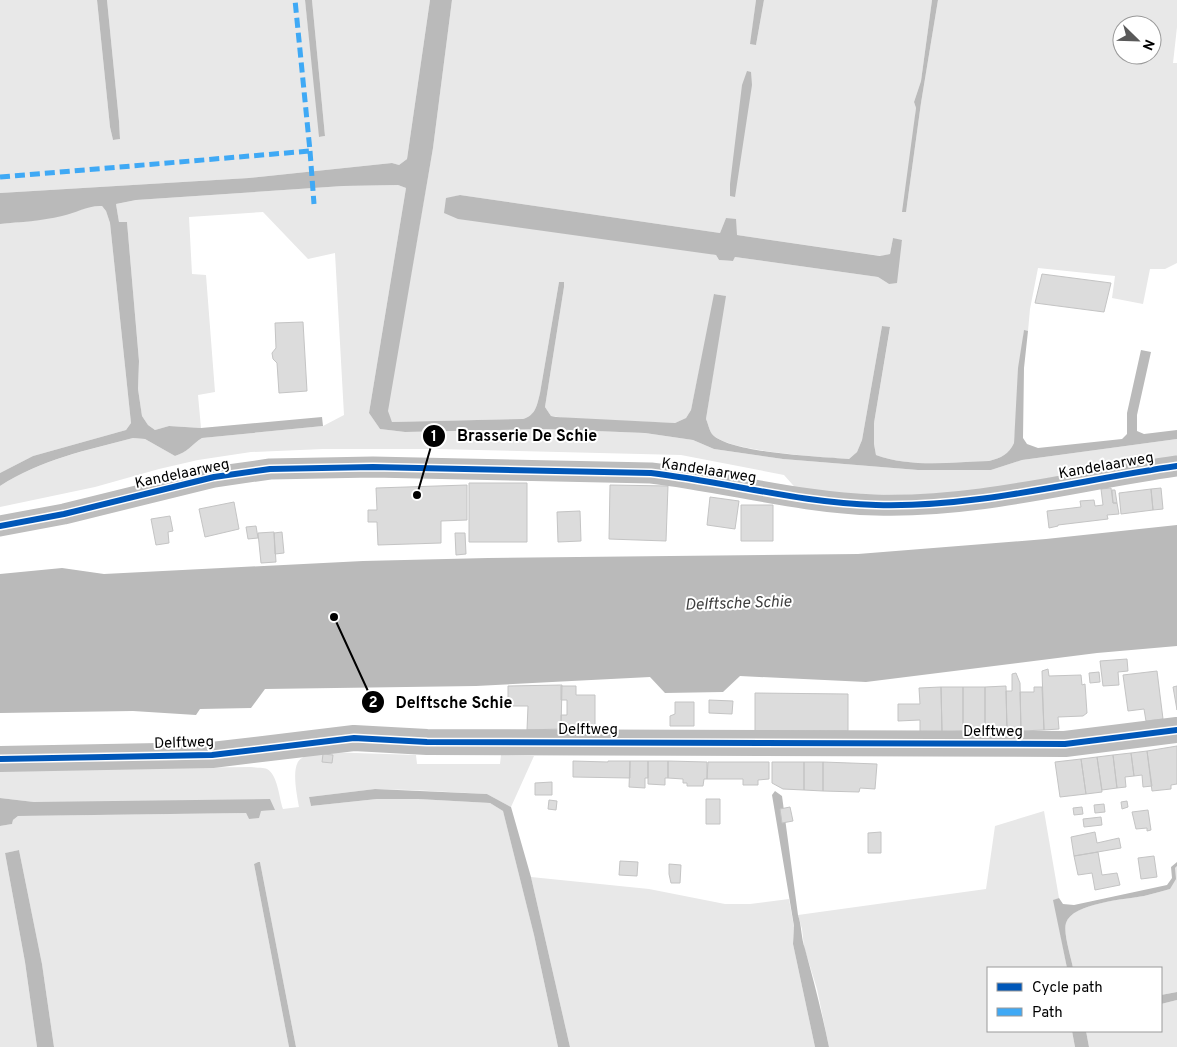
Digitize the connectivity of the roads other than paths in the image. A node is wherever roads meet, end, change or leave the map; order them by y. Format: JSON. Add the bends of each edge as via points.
{"nodes":[{"id":1,"x":1177,"y":466,"type":"edge"},
{"id":2,"x":0,"y":526,"type":"edge"},
{"id":3,"x":1177,"y":730,"type":"edge"},
{"id":4,"x":0,"y":759,"type":"edge"}],
"edges":[{"from":1,"to":2,"type":"street","name":"Kandelaarweg","via":[[980,498],[878,505],[799,498],[651,474],[374,467],[270,469],[214,477],[64,514]]},
{"from":3,"to":4,"type":"street","name":"Delftweg","via":[[1066,744],[427,742],[354,738],[212,755]]}]}
